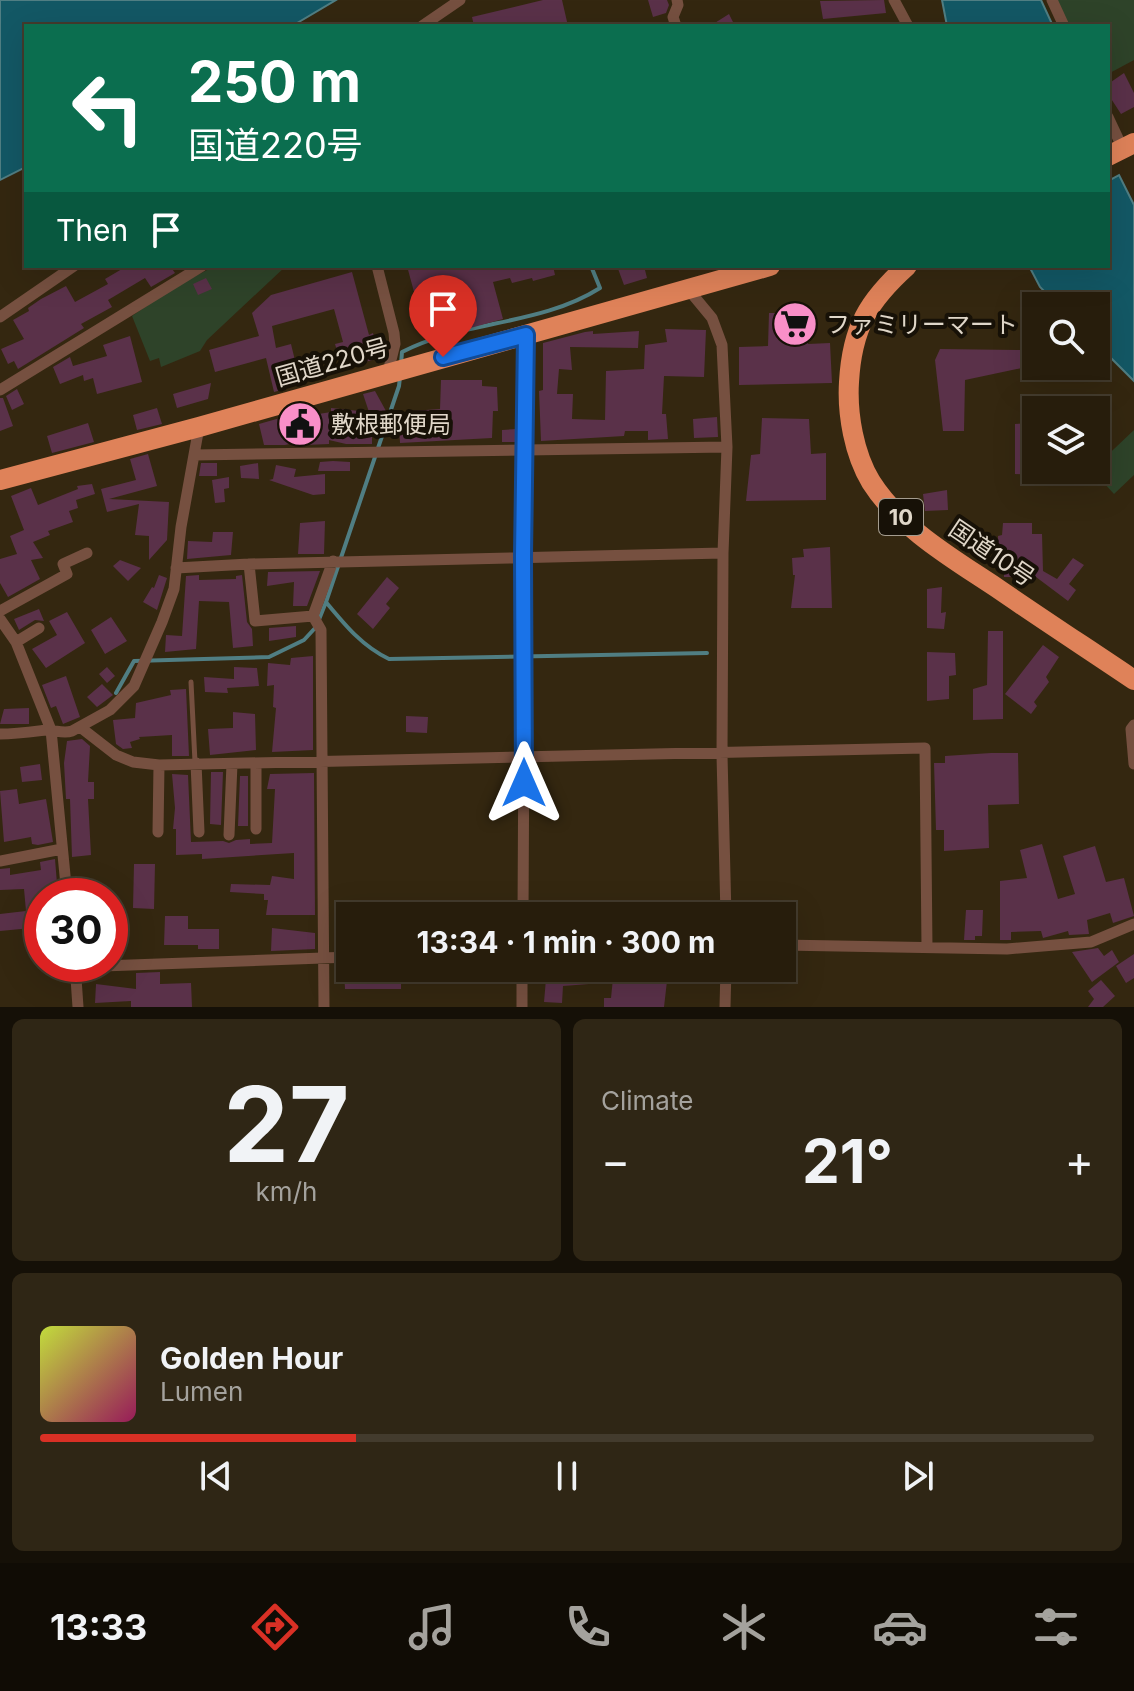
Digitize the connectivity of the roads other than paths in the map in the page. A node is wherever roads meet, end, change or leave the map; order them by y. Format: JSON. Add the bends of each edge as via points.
{"nodes":[{"id":1,"x":460,"y":0,"type":"edge"},
{"id":2,"x":677,"y":0,"type":"edge"},
{"id":3,"x":894,"y":0,"type":"edge"},
{"id":4,"x":1052,"y":0,"type":"edge"},
{"id":5,"x":425,"y":24,"type":"edge"},
{"id":6,"x":675,"y":24,"type":"edge"},
{"id":7,"x":907,"y":24,"type":"edge"},
{"id":8,"x":1063,"y":24,"type":"edge"},
{"id":9,"x":1110,"y":122,"type":"edge"},
{"id":10,"x":1120,"y":150,"type":"edge"},
{"id":11,"x":71,"y":268,"type":"edge"},
{"id":12,"x":199,"y":268,"type":"edge"},
{"id":13,"x":377,"y":268,"type":"edge"},
{"id":14,"x":763,"y":268,"type":"edge"},
{"id":15,"x":905,"y":268,"type":"edge"},
{"id":16,"x":688,"y":289,"type":"junction"},
{"id":17,"x":0,"y":317,"type":"edge"},
{"id":18,"x":526,"y":335,"type":"junction"},
{"id":19,"x":388,"y":372,"type":"junction"},
{"id":20,"x":0,"y":390,"type":"edge"},
{"id":21,"x":199,"y":427,"type":"junction"},
{"id":22,"x":727,"y":447,"type":"junction"},
{"id":23,"x":525,"y":452,"type":"junction"},
{"id":24,"x":194,"y":455,"type":"junction"},
{"id":25,"x":0,"y":480,"type":"edge"},
{"id":26,"x":87,"y":553,"type":"dead end"},
{"id":27,"x":723,"y":553,"type":"junction"},
{"id":28,"x":523,"y":556,"type":"junction"},
{"id":29,"x":333,"y":561,"type":"junction"},
{"id":30,"x":249,"y":564,"type":"junction"},
{"id":31,"x":176,"y":568,"type":"junction"},
{"id":32,"x":0,"y":611,"type":"edge"},
{"id":33,"x":313,"y":616,"type":"junction"},
{"id":34,"x":0,"y":619,"type":"edge"},
{"id":35,"x":39,"y":628,"type":"dead end"},
{"id":36,"x":16,"y":642,"type":"junction"},
{"id":37,"x":1134,"y":680,"type":"edge"},
{"id":38,"x":191,"y":682,"type":"dead end"},
{"id":39,"x":1134,"y":725,"type":"edge"},
{"id":40,"x":80,"y":727,"type":"junction"},
{"id":41,"x":51,"y":730,"type":"junction"},
{"id":42,"x":0,"y":734,"type":"edge"},
{"id":43,"x":722,"y":755,"type":"junction"},
{"id":44,"x":525,"y":756,"type":"junction"},
{"id":45,"x":321,"y":760,"type":"junction"},
{"id":46,"x":196,"y":763,"type":"junction"},
{"id":47,"x":232,"y":764,"type":"junction"},
{"id":48,"x":256,"y":764,"type":"junction"},
{"id":49,"x":1134,"y":764,"type":"edge"},
{"id":50,"x":159,"y":765,"type":"junction"},
{"id":51,"x":256,"y":829,"type":"dead end"},
{"id":52,"x":158,"y":832,"type":"dead end"},
{"id":53,"x":199,"y":832,"type":"dead end"},
{"id":54,"x":229,"y":835,"type":"dead end"},
{"id":55,"x":62,"y":849,"type":"junction"},
{"id":56,"x":0,"y":861,"type":"edge"},
{"id":57,"x":65,"y":878,"type":"edge"},
{"id":58,"x":523,"y":902,"type":"edge"},
{"id":59,"x":726,"y":902,"type":"edge"},
{"id":60,"x":1134,"y":924,"type":"edge"},
{"id":61,"x":796,"y":945,"type":"edge"},
{"id":62,"x":927,"y":947,"type":"junction"},
{"id":63,"x":325,"y":958,"type":"junction"},
{"id":64,"x":336,"y":958,"type":"edge"},
{"id":65,"x":128,"y":964,"type":"edge"},
{"id":66,"x":76,"y":982,"type":"edge"},
{"id":67,"x":522,"y":982,"type":"edge"},
{"id":68,"x":726,"y":982,"type":"edge"},
{"id":69,"x":78,"y":1007,"type":"edge"},
{"id":70,"x":324,"y":1007,"type":"edge"},
{"id":71,"x":522,"y":1007,"type":"edge"},
{"id":72,"x":725,"y":1007,"type":"edge"}],
"edges":[{"from":1,"to":5,"type":"street"},
{"from":2,"to":6,"type":"street"},
{"from":3,"to":7,"type":"street"},
{"from":4,"to":8,"type":"street"},
{"from":9,"to":10,"type":"street"},
{"from":11,"to":17,"type":"street"},
{"from":12,"to":20,"type":"street"},
{"from":13,"to":19,"type":"street","via":[[395,344]]},
{"from":14,"to":16,"type":"highway","name":"国道220号"},
{"from":15,"to":37,"type":"highway","name":"国道10号","number":"10","via":[[869,305],[850,361],[852,431],[871,481],[889,506],[937,548]]},
{"from":16,"to":18,"type":"highway","name":"国道220号"},
{"from":16,"to":22,"type":"street","via":[[712,318],[722,345]]},
{"from":18,"to":19,"type":"highway","name":"国道220号"},
{"from":18,"to":23,"type":"street"},
{"from":19,"to":21,"type":"highway","name":"国道220号"},
{"from":21,"to":24,"type":"street"},
{"from":21,"to":25,"type":"highway","name":"国道220号"},
{"from":22,"to":23,"type":"street"},
{"from":22,"to":27,"type":"street"},
{"from":23,"to":24,"type":"street"},
{"from":23,"to":28,"type":"street"},
{"from":24,"to":31,"type":"street"},
{"from":26,"to":32,"type":"street","via":[[63,564],[67,574]]},
{"from":27,"to":28,"type":"street"},
{"from":27,"to":43,"type":"street"},
{"from":28,"to":29,"type":"street"},
{"from":28,"to":44,"type":"street"},
{"from":29,"to":30,"type":"street"},
{"from":29,"to":33,"type":"street"},
{"from":30,"to":31,"type":"street"},
{"from":30,"to":33,"type":"street","via":[[255,621]]},
{"from":31,"to":40,"type":"street","via":[[174,589],[134,686],[110,710]]},
{"from":33,"to":45,"type":"street","via":[[321,630]]},
{"from":34,"to":36,"type":"street"},
{"from":35,"to":36,"type":"street"},
{"from":36,"to":41,"type":"street"},
{"from":38,"to":46,"type":"lane"},
{"from":39,"to":49,"type":"street"},
{"from":40,"to":41,"type":"street","via":[[66,733]]},
{"from":40,"to":50,"type":"street","via":[[116,755]]},
{"from":41,"to":42,"type":"street"},
{"from":41,"to":55,"type":"street"},
{"from":43,"to":44,"type":"street"},
{"from":43,"to":59,"type":"street"},
{"from":43,"to":62,"type":"street","via":[[925,748]]},
{"from":44,"to":45,"type":"street"},
{"from":44,"to":58,"type":"street"},
{"from":45,"to":48,"type":"street"},
{"from":45,"to":63,"type":"street"},
{"from":46,"to":47,"type":"street"},
{"from":46,"to":50,"type":"street"},
{"from":46,"to":53,"type":"street"},
{"from":47,"to":48,"type":"street"},
{"from":47,"to":54,"type":"street"},
{"from":48,"to":51,"type":"street"},
{"from":50,"to":52,"type":"street"},
{"from":55,"to":56,"type":"street"},
{"from":55,"to":57,"type":"street"},
{"from":60,"to":62,"type":"street","via":[[1091,942],[1061,946]]},
{"from":61,"to":62,"type":"street"},
{"from":63,"to":64,"type":"street"},
{"from":63,"to":65,"type":"street"},
{"from":63,"to":70,"type":"street"},
{"from":66,"to":69,"type":"street"},
{"from":67,"to":71,"type":"street"},
{"from":68,"to":72,"type":"street"}]}
